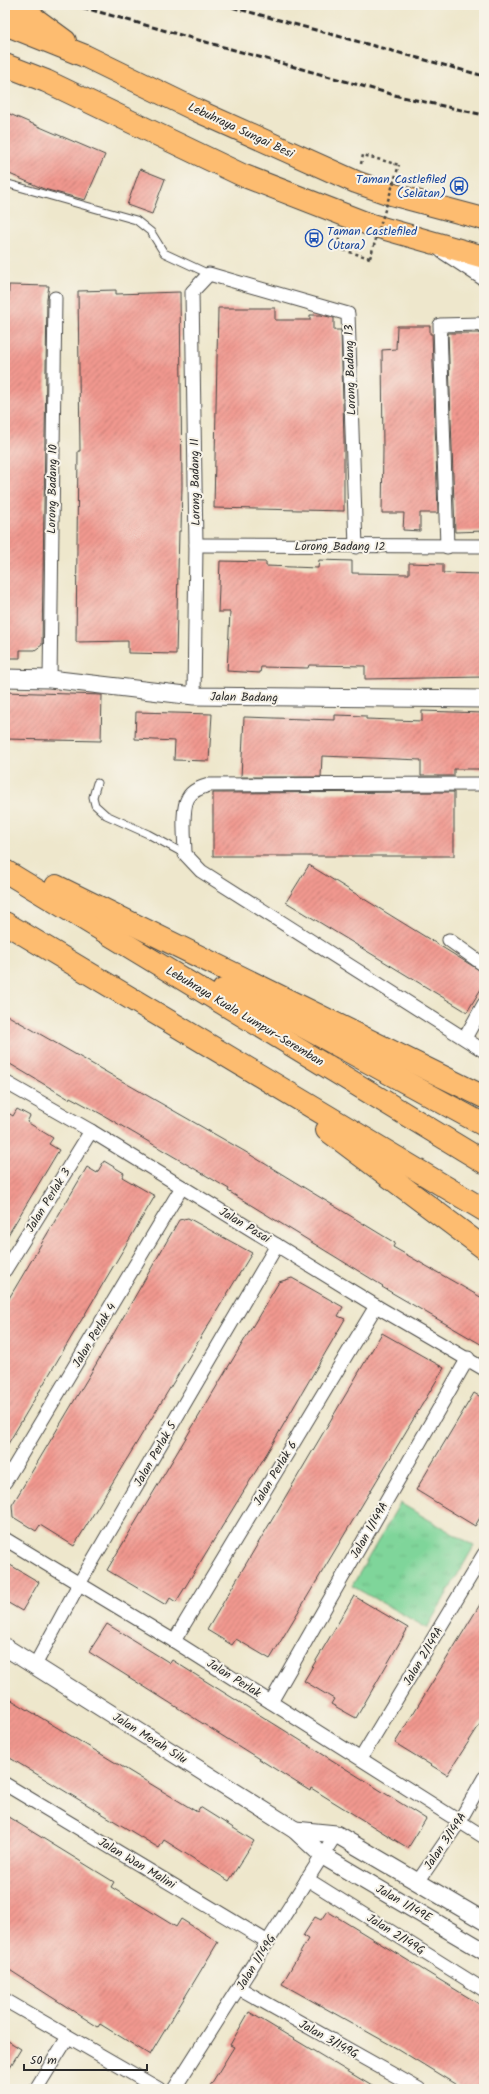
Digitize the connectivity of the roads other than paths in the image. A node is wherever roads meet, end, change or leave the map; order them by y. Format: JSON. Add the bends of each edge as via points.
{"nodes":[{"id":1,"x":16,"y":5,"type":"edge"},
{"id":2,"x":5,"y":24,"type":"edge"},
{"id":3,"x":85,"y":56,"type":"junction"},
{"id":4,"x":5,"y":65,"type":"edge"},
{"id":5,"x":5,"y":183,"type":"edge"},
{"id":6,"x":484,"y":219,"type":"edge"},
{"id":7,"x":435,"y":244,"type":"junction"},
{"id":8,"x":484,"y":257,"type":"edge"},
{"id":9,"x":209,"y":274,"type":"junction"},
{"id":10,"x":484,"y":277,"type":"edge"},
{"id":11,"x":55,"y":298,"type":"dead end"},
{"id":12,"x":484,"y":326,"type":"edge"},
{"id":13,"x":196,"y":545,"type":"junction"},
{"id":14,"x":484,"y":546,"type":"edge"},
{"id":15,"x":356,"y":547,"type":"junction"},
{"id":16,"x":447,"y":547,"type":"junction"},
{"id":17,"x":5,"y":678,"type":"edge"},
{"id":18,"x":50,"y":679,"type":"junction"},
{"id":19,"x":194,"y":696,"type":"junction"},
{"id":20,"x":484,"y":699,"type":"edge"},
{"id":21,"x":97,"y":783,"type":"dead end"},
{"id":22,"x":484,"y":784,"type":"edge"},
{"id":23,"x":185,"y":854,"type":"junction"},
{"id":24,"x":5,"y":865,"type":"edge"},
{"id":25,"x":5,"y":871,"type":"edge"},
{"id":26,"x":5,"y":923,"type":"edge"},
{"id":27,"x":449,"y":940,"type":"dead end"},
{"id":28,"x":144,"y":955,"type":"junction"},
{"id":29,"x":484,"y":965,"type":"edge"},
{"id":30,"x":484,"y":1004,"type":"edge"},
{"id":31,"x":465,"y":1038,"type":"junction"},
{"id":32,"x":484,"y":1051,"type":"edge"},
{"id":33,"x":230,"y":1057,"type":"junction"},
{"id":34,"x":5,"y":1082,"type":"edge"},
{"id":35,"x":484,"y":1097,"type":"edge"},
{"id":36,"x":484,"y":1125,"type":"edge"},
{"id":37,"x":91,"y":1131,"type":"junction"},
{"id":38,"x":484,"y":1162,"type":"edge"},
{"id":39,"x":182,"y":1187,"type":"junction"},
{"id":40,"x":484,"y":1210,"type":"edge"},
{"id":41,"x":277,"y":1245,"type":"junction"},
{"id":42,"x":484,"y":1248,"type":"edge"},
{"id":43,"x":5,"y":1270,"type":"edge"},
{"id":44,"x":376,"y":1306,"type":"junction"},
{"id":45,"x":468,"y":1358,"type":"junction"},
{"id":46,"x":484,"y":1369,"type":"edge"},
{"id":47,"x":5,"y":1482,"type":"edge"},
{"id":48,"x":5,"y":1540,"type":"edge"},
{"id":49,"x":484,"y":1554,"type":"edge"},
{"id":50,"x":79,"y":1584,"type":"junction"},
{"id":51,"x":174,"y":1641,"type":"junction"},
{"id":52,"x":5,"y":1647,"type":"edge"},
{"id":53,"x":35,"y":1665,"type":"junction"},
{"id":54,"x":271,"y":1702,"type":"junction"},
{"id":55,"x":361,"y":1758,"type":"junction"},
{"id":56,"x":484,"y":1778,"type":"edge"},
{"id":57,"x":5,"y":1784,"type":"edge"},
{"id":58,"x":459,"y":1822,"type":"junction"},
{"id":59,"x":295,"y":1830,"type":"junction"},
{"id":60,"x":336,"y":1834,"type":"junction"},
{"id":61,"x":484,"y":1837,"type":"edge"},
{"id":62,"x":323,"y":1856,"type":"junction"},
{"id":63,"x":307,"y":1879,"type":"junction"},
{"id":64,"x":417,"y":1883,"type":"junction"},
{"id":65,"x":484,"y":1921,"type":"edge"},
{"id":66,"x":268,"y":1942,"type":"junction"},
{"id":67,"x":484,"y":1950,"type":"edge"},
{"id":68,"x":240,"y":1988,"type":"junction"},
{"id":69,"x":484,"y":1990,"type":"edge"},
{"id":70,"x":5,"y":2000,"type":"edge"},
{"id":71,"x":68,"y":2037,"type":"junction"},
{"id":72,"x":414,"y":2088,"type":"edge"},
{"id":73,"x":36,"y":2089,"type":"edge"},
{"id":74,"x":160,"y":2089,"type":"edge"},
{"id":75,"x":174,"y":2089,"type":"edge"}],
"edges":[{"from":1,"to":3,"type":"highway"},
{"from":2,"to":3,"type":"highway","name":"Lebuhraya Sungai Besi"},
{"from":3,"to":6,"type":"highway","name":"Lebuhraya Sungai Besi","via":[[198,111],[356,182]]},
{"from":4,"to":7,"type":"highway","via":[[46,81],[242,175],[346,215]]},
{"from":5,"to":9,"type":"lane","via":[[136,220],[151,232],[164,254]]},
{"from":7,"to":8,"type":"highway"},
{"from":7,"to":10,"type":"street"},
{"from":9,"to":13,"type":"street","name":"Lorong Badang 11","via":[[192,292]]},
{"from":9,"to":15,"type":"street","name":"Lorong Badang 13","via":[[348,314]]},
{"from":11,"to":18,"type":"street","name":"Lorong Badang 10"},
{"from":12,"to":16,"type":"street","via":[[440,325]]},
{"from":13,"to":15,"type":"street","name":"Lorong Badang 12"},
{"from":13,"to":19,"type":"street","name":"Lorong Badang 11"},
{"from":14,"to":16,"type":"street","name":"Lorong Badang 12"},
{"from":15,"to":16,"type":"street","name":"Lorong Badang 12"},
{"from":17,"to":18,"type":"street","name":"Jalan Badang"},
{"from":18,"to":19,"type":"street","name":"Jalan Badang"},
{"from":19,"to":20,"type":"street","name":"Jalan Badang"},
{"from":21,"to":23,"type":"lane","via":[[93,797],[95,805],[106,815]]},
{"from":22,"to":23,"type":"street","via":[[209,785],[188,797],[184,809]]},
{"from":23,"to":31,"type":"street","via":[[201,871]]},
{"from":24,"to":35,"type":"highway","via":[[27,872]]},
{"from":25,"to":28,"type":"highway","name":"Lebuhraya Kuala Lumpur–Seremban"},
{"from":26,"to":33,"type":"highway"},
{"from":27,"to":29,"type":"street"},
{"from":28,"to":36,"type":"highway","via":[[286,1017]]},
{"from":28,"to":38,"type":"highway","name":"Lebuhraya Kuala Lumpur–Seremban"},
{"from":30,"to":31,"type":"street"},
{"from":31,"to":32,"type":"street"},
{"from":33,"to":40,"type":"highway"},
{"from":33,"to":42,"type":"highway"},
{"from":34,"to":37,"type":"street","name":"Jalan Pasai"},
{"from":37,"to":39,"type":"street","name":"Jalan Pasai"},
{"from":37,"to":43,"type":"street","name":"Jalan Perlak 3"},
{"from":39,"to":41,"type":"street","name":"Jalan Pasai"},
{"from":39,"to":47,"type":"street","name":"Jalan Perlak 4"},
{"from":41,"to":44,"type":"street","name":"Jalan Pasai"},
{"from":41,"to":50,"type":"street","name":"Jalan Perlak 5"},
{"from":44,"to":45,"type":"street","name":"Jalan Pasai"},
{"from":44,"to":51,"type":"street","name":"Jalan Perlak 6"},
{"from":45,"to":46,"type":"street","name":"Jalan Pasai"},
{"from":45,"to":54,"type":"street","name":"Jalan 1/149A"},
{"from":48,"to":50,"type":"street","name":"Jalan Perlak"},
{"from":49,"to":55,"type":"street","name":"Jalan 2/149A"},
{"from":50,"to":51,"type":"street","name":"Jalan Perlak"},
{"from":50,"to":53,"type":"street","name":"Jalan Perlak 5"},
{"from":51,"to":54,"type":"street","name":"Jalan Perlak"},
{"from":52,"to":53,"type":"street","name":"Jalan Merah Silu"},
{"from":53,"to":59,"type":"street","name":"Jalan Merah Silu"},
{"from":54,"to":55,"type":"street","name":"Jalan Perlak"},
{"from":55,"to":58,"type":"street","name":"Jalan Perlak"},
{"from":56,"to":58,"type":"street","name":"Jalan 3/149A"},
{"from":57,"to":66,"type":"street","name":"Jalan Wan Malini"},
{"from":58,"to":61,"type":"street","name":"Jalan Perlak"},
{"from":58,"to":64,"type":"street","name":"Jalan 3/149A"},
{"from":59,"to":60,"type":"street","name":"Jalan Merah Silu"},
{"from":59,"to":62,"type":"street","name":"Jalan Merah Silu"},
{"from":60,"to":62,"type":"street","name":"Jalan 1/149G"},
{"from":60,"to":64,"type":"street","name":"Jalan 1/149E"},
{"from":62,"to":63,"type":"street","name":"Jalan 1/149G"},
{"from":62,"to":67,"type":"street","name":"Jalan 1/149E"},
{"from":63,"to":66,"type":"street","name":"Jalan 1/149G"},
{"from":63,"to":69,"type":"street","name":"Jalan 2/149G"},
{"from":64,"to":65,"type":"street","name":"Jalan 1/149E"},
{"from":66,"to":68,"type":"street","name":"Jalan 1/149G"},
{"from":68,"to":72,"type":"street","name":"Jalan 3/149G"},
{"from":68,"to":75,"type":"street","name":"Jalan 1/149G"},
{"from":70,"to":71,"type":"street"},
{"from":71,"to":73,"type":"street"},
{"from":71,"to":74,"type":"street"}]}
